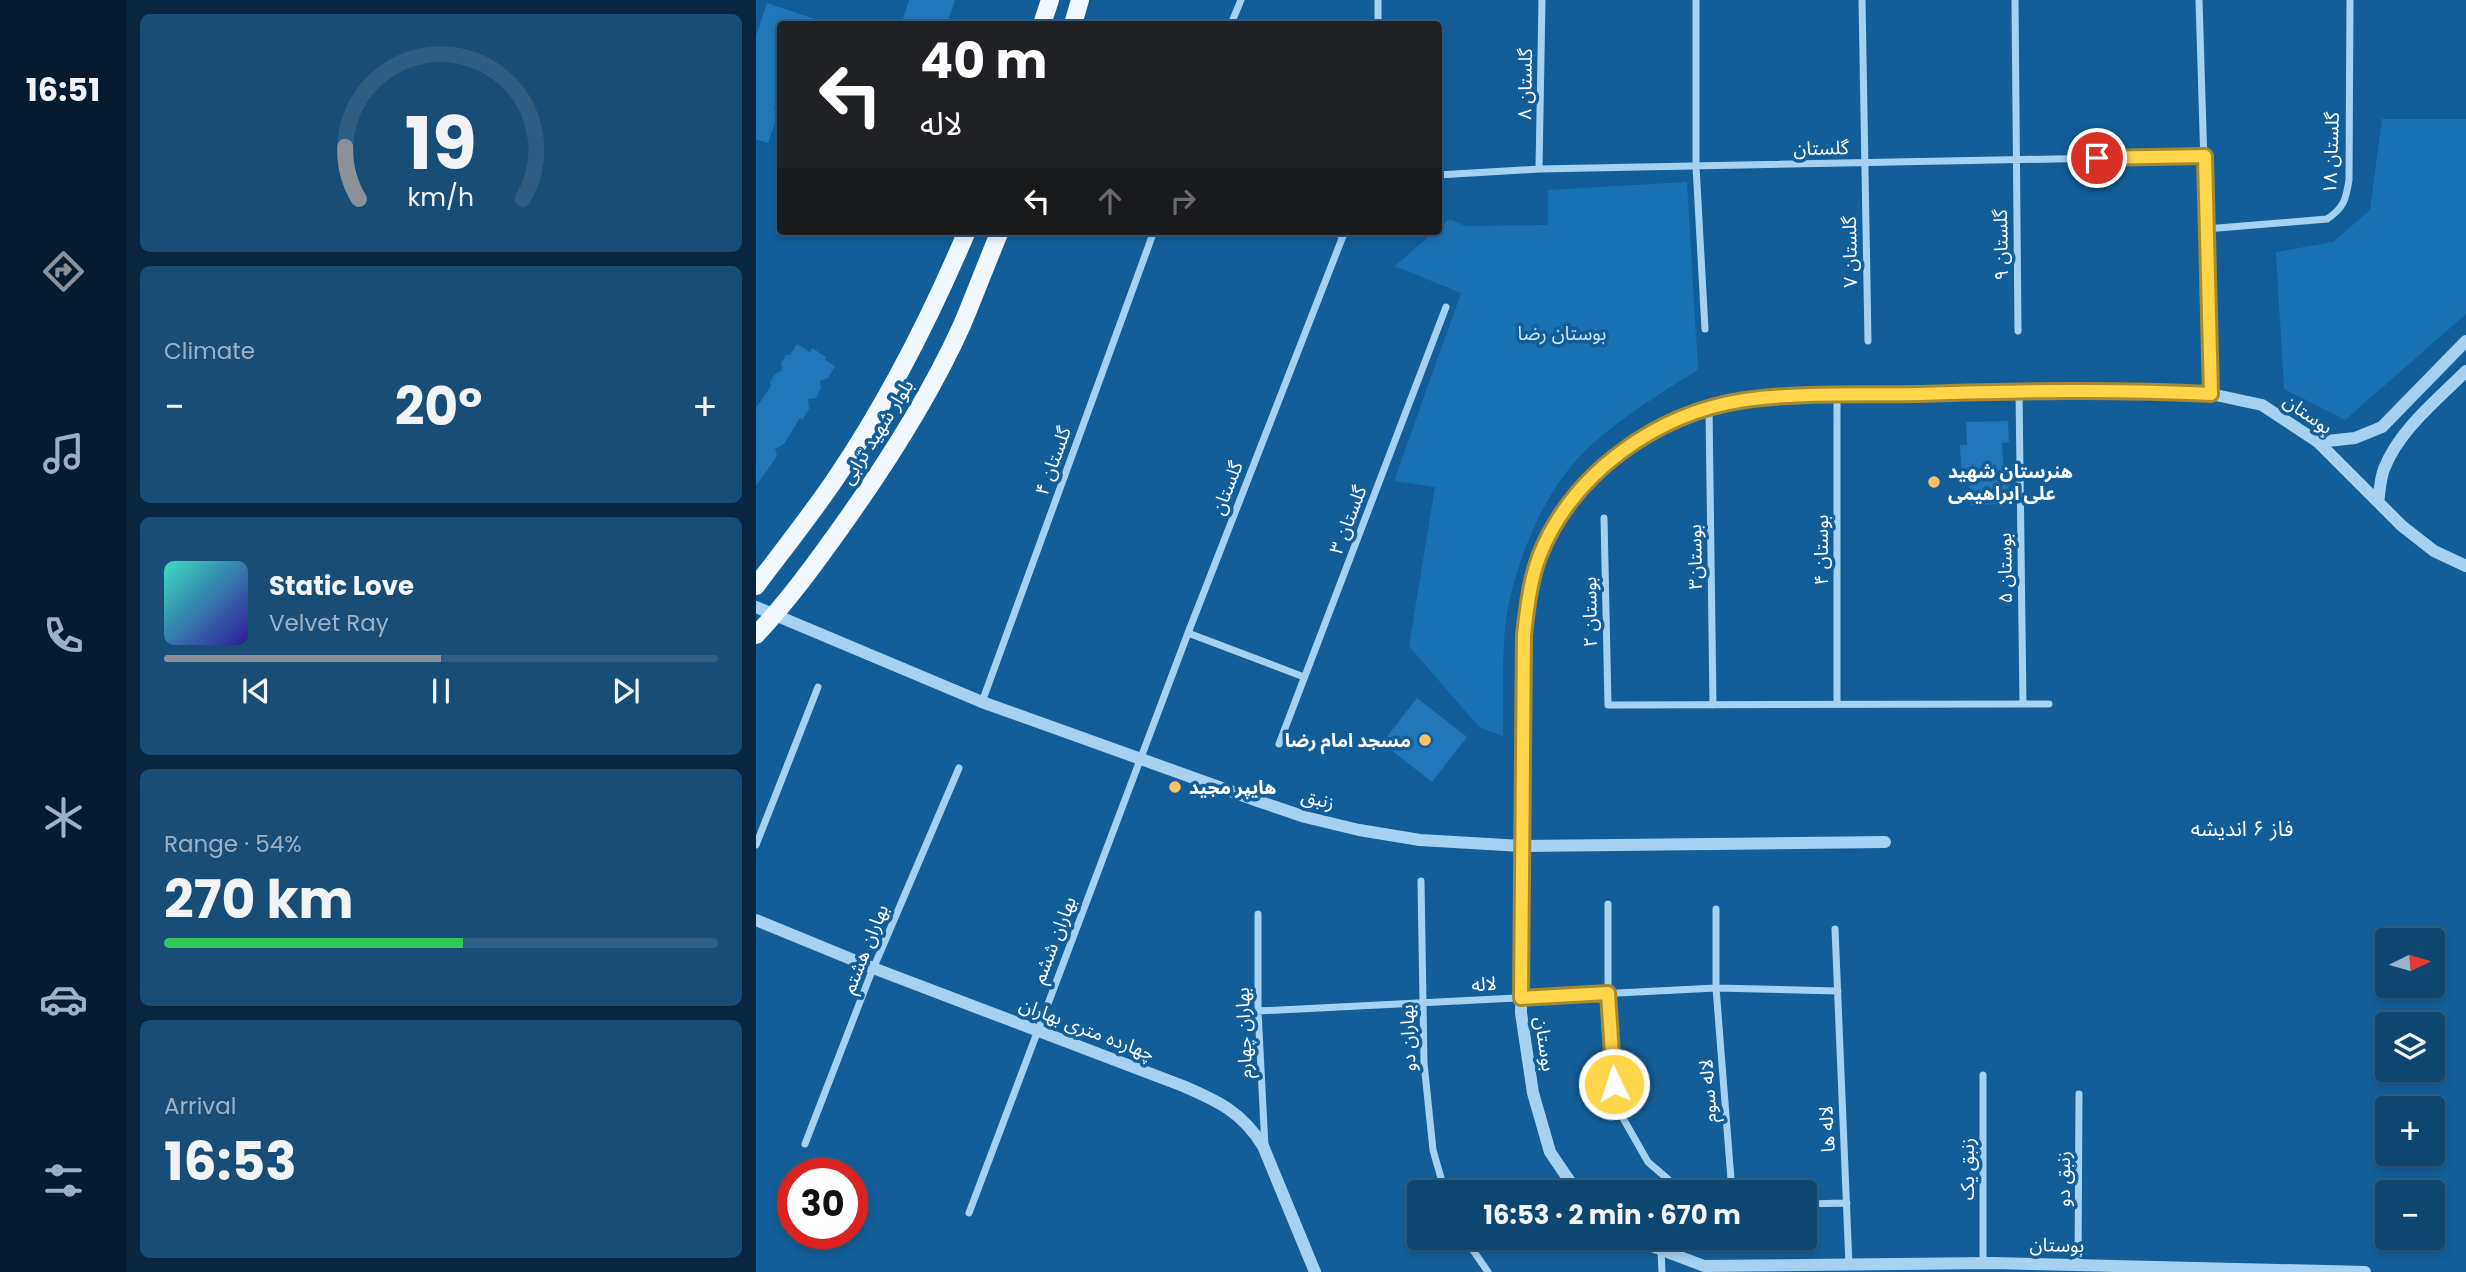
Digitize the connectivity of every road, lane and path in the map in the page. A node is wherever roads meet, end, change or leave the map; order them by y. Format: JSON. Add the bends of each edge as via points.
{"nodes":[{"id":1,"x":1050,"y":0,"type":"edge"},
{"id":2,"x":1080,"y":0,"type":"edge"},
{"id":3,"x":1241,"y":0,"type":"edge"},
{"id":4,"x":1378,"y":0,"type":"edge"},
{"id":5,"x":1542,"y":0,"type":"edge"},
{"id":6,"x":1696,"y":0,"type":"edge"},
{"id":7,"x":1862,"y":0,"type":"edge"},
{"id":8,"x":2015,"y":0,"type":"edge"},
{"id":9,"x":2199,"y":0,"type":"edge"},
{"id":10,"x":2350,"y":0,"type":"edge"},
{"id":11,"x":1043,"y":21,"type":"edge"},
{"id":12,"x":1074,"y":21,"type":"edge"},
{"id":13,"x":1234,"y":21,"type":"edge"},
{"id":14,"x":1378,"y":21,"type":"edge"},
{"id":15,"x":2205,"y":156,"type":"junction"},
{"id":16,"x":2016,"y":159,"type":"junction"},
{"id":17,"x":1864,"y":162,"type":"junction"},
{"id":18,"x":1696,"y":166,"type":"junction"},
{"id":19,"x":1539,"y":169,"type":"junction"},
{"id":20,"x":1442,"y":175,"type":"edge"},
{"id":21,"x":2206,"y":229,"type":"junction"},
{"id":22,"x":965,"y":235,"type":"edge"},
{"id":23,"x":998,"y":235,"type":"edge"},
{"id":24,"x":1153,"y":235,"type":"edge"},
{"id":25,"x":1344,"y":235,"type":"edge"},
{"id":26,"x":1446,"y":307,"type":"dead end"},
{"id":27,"x":1705,"y":329,"type":"dead end"},
{"id":28,"x":2018,"y":331,"type":"dead end"},
{"id":29,"x":1868,"y":341,"type":"dead end"},
{"id":30,"x":2466,"y":341,"type":"edge"},
{"id":31,"x":2466,"y":371,"type":"edge"},
{"id":32,"x":2019,"y":391,"type":"junction"},
{"id":33,"x":2211,"y":394,"type":"junction"},
{"id":34,"x":1837,"y":395,"type":"junction"},
{"id":35,"x":2407,"y":401,"type":"junction"},
{"id":36,"x":1709,"y":408,"type":"junction"},
{"id":37,"x":2423,"y":414,"type":"junction"},
{"id":38,"x":2318,"y":442,"type":"junction"},
{"id":39,"x":2378,"y":502,"type":"junction"},
{"id":40,"x":1604,"y":518,"type":"dead end"},
{"id":41,"x":2466,"y":566,"type":"edge"},
{"id":42,"x":756,"y":586,"type":"edge"},
{"id":43,"x":756,"y":607,"type":"edge"},
{"id":44,"x":776,"y":614,"type":"junction"},
{"id":45,"x":1188,"y":632,"type":"junction"},
{"id":46,"x":756,"y":635,"type":"edge"},
{"id":47,"x":1304,"y":677,"type":"junction"},
{"id":48,"x":817,"y":687,"type":"dead end"},
{"id":49,"x":982,"y":702,"type":"junction"},
{"id":50,"x":1837,"y":704,"type":"junction"},
{"id":51,"x":2023,"y":704,"type":"junction"},
{"id":52,"x":2049,"y":704,"type":"dead end"},
{"id":53,"x":1713,"y":705,"type":"junction"},
{"id":54,"x":1279,"y":744,"type":"dead end"},
{"id":55,"x":1141,"y":758,"type":"junction"},
{"id":56,"x":958,"y":768,"type":"dead end"},
{"id":57,"x":1885,"y":842,"type":"dead end"},
{"id":58,"x":756,"y":845,"type":"edge"},
{"id":59,"x":1522,"y":846,"type":"junction"},
{"id":60,"x":1421,"y":881,"type":"dead end"},
{"id":61,"x":1608,"y":904,"type":"dead end"},
{"id":62,"x":1716,"y":909,"type":"dead end"},
{"id":63,"x":1258,"y":914,"type":"dead end"},
{"id":64,"x":756,"y":920,"type":"edge"},
{"id":65,"x":1836,"y":929,"type":"dead end"},
{"id":66,"x":873,"y":968,"type":"junction"},
{"id":67,"x":1716,"y":988,"type":"junction"},
{"id":68,"x":1838,"y":990,"type":"junction"},
{"id":69,"x":1608,"y":993,"type":"junction"},
{"id":70,"x":1521,"y":998,"type":"junction"},
{"id":71,"x":1423,"y":1003,"type":"junction"},
{"id":72,"x":1258,"y":1011,"type":"junction"},
{"id":73,"x":1037,"y":1030,"type":"junction"},
{"id":74,"x":1983,"y":1075,"type":"dead end"},
{"id":75,"x":2079,"y":1094,"type":"dead end"},
{"id":76,"x":805,"y":1144,"type":"dead end"},
{"id":77,"x":1266,"y":1152,"type":"junction"},
{"id":78,"x":1442,"y":1180,"type":"edge"},
{"id":79,"x":1569,"y":1180,"type":"edge"},
{"id":80,"x":1669,"y":1180,"type":"edge"},
{"id":81,"x":1731,"y":1180,"type":"edge"},
{"id":82,"x":1847,"y":1203,"type":"junction"},
{"id":83,"x":1817,"y":1204,"type":"edge"},
{"id":84,"x":969,"y":1213,"type":"dead end"},
{"id":85,"x":1473,"y":1250,"type":"edge"},
{"id":86,"x":1661,"y":1251,"type":"joint"},
{"id":87,"x":1849,"y":1265,"type":"junction"},
{"id":88,"x":2078,"y":1265,"type":"junction"},
{"id":89,"x":1989,"y":1266,"type":"edge"},
{"id":90,"x":1816,"y":1269,"type":"edge"},
{"id":91,"x":2118,"y":1269,"type":"edge"},
{"id":92,"x":2262,"y":1271,"type":"edge"},
{"id":93,"x":1315,"y":1272,"type":"edge"},
{"id":94,"x":1488,"y":1272,"type":"edge"},
{"id":95,"x":1662,"y":1272,"type":"edge"},
{"id":96,"x":2365,"y":1272,"type":"edge"}],
"edges":[{"from":1,"to":11,"type":"main road"},
{"from":2,"to":12,"type":"main road"},
{"from":3,"to":13,"type":"street"},
{"from":4,"to":14,"type":"street"},
{"from":5,"to":19,"type":"street","name":"گلستان ۸"},
{"from":6,"to":18,"type":"street"},
{"from":7,"to":17,"type":"street","name":"گلستان ۷"},
{"from":8,"to":16,"type":"street","name":"گلستان ۹"},
{"from":9,"to":15,"type":"street"},
{"from":10,"to":21,"type":"street","name":"گلستان ۱۸","via":[[2345,203],[2327,219]]},
{"from":15,"to":16,"type":"street","name":"گلستان"},
{"from":15,"to":21,"type":"street"},
{"from":16,"to":17,"type":"street","name":"گلستان"},
{"from":16,"to":28,"type":"street","name":"گلستان ۹"},
{"from":17,"to":18,"type":"street","name":"گلستان"},
{"from":17,"to":29,"type":"street","name":"گلستان ۷"},
{"from":18,"to":19,"type":"street","name":"گلستان"},
{"from":18,"to":27,"type":"street"},
{"from":19,"to":20,"type":"street","name":"گلستان"},
{"from":21,"to":33,"type":"street"},
{"from":22,"to":42,"type":"main road","name":"بلوار شهید ترابی","via":[[894,381],[836,478]]},
{"from":23,"to":44,"type":"main road","name":"بلوار شهید ترابی","via":[[961,326],[920,407],[869,488]]},
{"from":24,"to":49,"type":"street","name":"گلستان ۴"},
{"from":25,"to":45,"type":"street","name":"گلستان"},
{"from":26,"to":47,"type":"street","name":"گلستان ۳"},
{"from":30,"to":35,"type":"street"},
{"from":31,"to":37,"type":"street"},
{"from":32,"to":33,"type":"street","name":"بوستان"},
{"from":32,"to":34,"type":"street","name":"بوستان"},
{"from":32,"to":51,"type":"street","name":"بوستان ۵"},
{"from":33,"to":38,"type":"street","name":"بوستان","via":[[2262,405]]},
{"from":34,"to":36,"type":"street","name":"بوستان","via":[[1745,400]]},
{"from":34,"to":50,"type":"street","name":"بوستان ۴"},
{"from":35,"to":37,"type":"street","via":[[2409,412]]},
{"from":35,"to":38,"type":"street","via":[[2382,427],[2355,439]]},
{"from":36,"to":53,"type":"street","name":"بوستان۳"},
{"from":36,"to":59,"type":"street","name":"بوستان","via":[[1650,432],[1614,457],[1583,488],[1540,555],[1528,597],[1524,635]]},
{"from":37,"to":39,"type":"street","via":[[2383,470]]},
{"from":38,"to":39,"type":"street","name":"بوستان"},
{"from":39,"to":41,"type":"street","name":"بوستان","via":[[2434,551]]},
{"from":40,"to":53,"type":"street","name":"بوستان ۲","via":[[1608,705]]},
{"from":43,"to":44,"type":"street","name":"زنبق"},
{"from":44,"to":46,"type":"main road","name":"بلوار شهید ترابی"},
{"from":44,"to":49,"type":"street","name":"زنبق"},
{"from":45,"to":47,"type":"street"},
{"from":45,"to":55,"type":"street","name":"گلستان"},
{"from":47,"to":54,"type":"street","name":"گلستان ۳"},
{"from":48,"to":58,"type":"street"},
{"from":49,"to":55,"type":"street","name":"زنبق"},
{"from":50,"to":51,"type":"street"},
{"from":50,"to":53,"type":"street"},
{"from":51,"to":52,"type":"street"},
{"from":55,"to":59,"type":"street","name":"زنبق","via":[[1304,817],[1359,830],[1420,840]]},
{"from":55,"to":73,"type":"street","name":"بهاران ششم"},
{"from":56,"to":66,"type":"street","name":"بهاران هشتم"},
{"from":57,"to":59,"type":"street","name":"زنبق"},
{"from":59,"to":70,"type":"street","name":"بوستان"},
{"from":60,"to":71,"type":"street","name":"بهاران دو"},
{"from":61,"to":69,"type":"street"},
{"from":62,"to":67,"type":"street","name":"لاله سوم"},
{"from":63,"to":72,"type":"street","name":"بهاران چهارم"},
{"from":64,"to":66,"type":"street","name":"چهارده متری بهاران"},
{"from":65,"to":68,"type":"street","name":"لاله ها"},
{"from":66,"to":73,"type":"street","name":"چهارده متری بهاران"},
{"from":66,"to":76,"type":"street","name":"بهاران هشتم"},
{"from":67,"to":68,"type":"street","name":"لاله"},
{"from":67,"to":69,"type":"street","name":"لاله"},
{"from":67,"to":81,"type":"street","name":"لاله سوم"},
{"from":68,"to":82,"type":"street","name":"لاله ها"},
{"from":69,"to":70,"type":"street","name":"لاله"},
{"from":69,"to":80,"type":"street","via":[[1616,1106],[1648,1162]]},
{"from":70,"to":71,"type":"street","name":"لاله"},
{"from":70,"to":79,"type":"street","name":"بوستان","via":[[1533,1093],[1550,1152]]},
{"from":71,"to":72,"type":"street","name":"لاله"},
{"from":71,"to":78,"type":"street","name":"بهاران دو","via":[[1433,1150]]},
{"from":72,"to":77,"type":"street","name":"بهاران چهارم"},
{"from":73,"to":77,"type":"street","name":"چهارده متری بهاران","via":[[1230,1108],[1255,1132]]},
{"from":73,"to":84,"type":"street","name":"بهاران ششم"},
{"from":74,"to":89,"type":"street","name":"زنبق یک"},
{"from":75,"to":88,"type":"street","name":"زنبق دو"},
{"from":77,"to":93,"type":"street","name":"چهارده متری بهاران"},
{"from":82,"to":83,"type":"street"},
{"from":82,"to":87,"type":"street","name":"لاله ها"},
{"from":85,"to":94,"type":"street"},
{"from":86,"to":90,"type":"street","name":"بوستان","via":[[1704,1266]]},
{"from":86,"to":95,"type":"street"},
{"from":87,"to":89,"type":"street","name":"بوستان"},
{"from":87,"to":90,"type":"street","name":"بوستان"},
{"from":88,"to":89,"type":"street","name":"بوستان"},
{"from":88,"to":91,"type":"street","name":"بوستان"},
{"from":91,"to":92,"type":"street","name":"بوستان"},
{"from":92,"to":96,"type":"street","name":"بوستان"}]}
